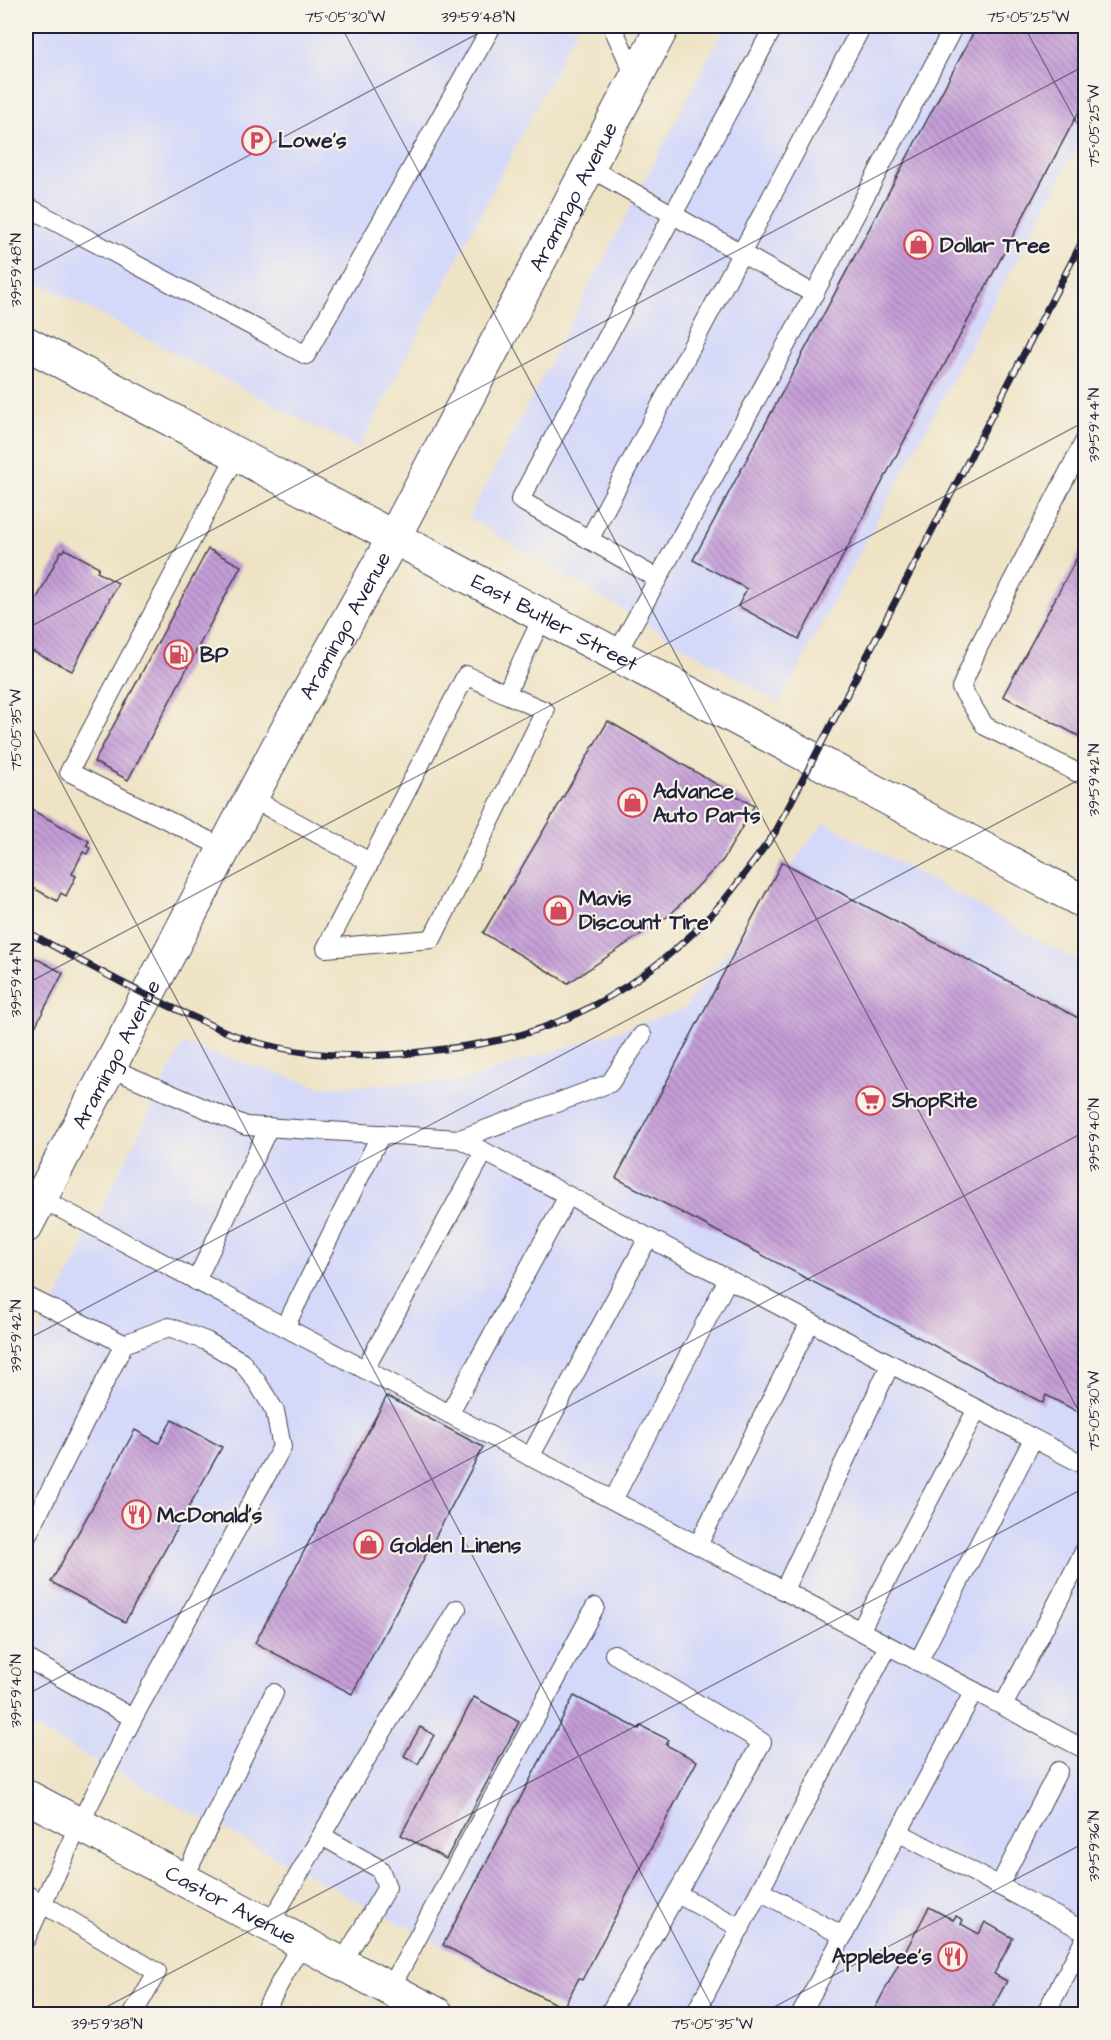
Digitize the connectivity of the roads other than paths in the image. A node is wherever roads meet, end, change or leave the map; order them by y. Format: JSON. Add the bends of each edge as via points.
{"nodes":[{"id":1,"x":492,"y":26,"type":"edge"},
{"id":2,"x":612,"y":26,"type":"edge"},
{"id":3,"x":663,"y":26,"type":"edge"},
{"id":4,"x":774,"y":26,"type":"edge"},
{"id":5,"x":862,"y":26,"type":"edge"},
{"id":6,"x":954,"y":26,"type":"edge"},
{"id":7,"x":636,"y":78,"type":"junction"},
{"id":8,"x":588,"y":167,"type":"junction"},
{"id":9,"x":26,"y":206,"type":"edge"},
{"id":10,"x":672,"y":214,"type":"junction"},
{"id":11,"x":741,"y":253,"type":"junction"},
{"id":12,"x":814,"y":294,"type":"junction"},
{"id":13,"x":26,"y":344,"type":"edge"},
{"id":14,"x":1086,"y":438,"type":"edge"},
{"id":15,"x":237,"y":454,"type":"junction"},
{"id":16,"x":394,"y":537,"type":"junction"},
{"id":17,"x":590,"y":540,"type":"junction"},
{"id":18,"x":658,"y":579,"type":"junction"},
{"id":19,"x":543,"y":616,"type":"junction"},
{"id":20,"x":616,"y":655,"type":"junction"},
{"id":21,"x":506,"y":694,"type":"junction"},
{"id":22,"x":1086,"y":777,"type":"edge"},
{"id":23,"x":251,"y":798,"type":"junction"},
{"id":24,"x":224,"y":849,"type":"junction"},
{"id":25,"x":370,"y":862,"type":"junction"},
{"id":26,"x":1084,"y":900,"type":"edge"},
{"id":27,"x":642,"y":1035,"type":"dead end"},
{"id":28,"x":108,"y":1067,"type":"junction"},
{"id":29,"x":269,"y":1127,"type":"junction"},
{"id":30,"x":381,"y":1134,"type":"junction"},
{"id":31,"x":460,"y":1139,"type":"junction"},
{"id":32,"x":483,"y":1152,"type":"junction"},
{"id":33,"x":568,"y":1196,"type":"junction"},
{"id":34,"x":40,"y":1198,"type":"junction"},
{"id":35,"x":26,"y":1226,"type":"edge"},
{"id":36,"x":648,"y":1238,"type":"junction"},
{"id":37,"x":728,"y":1280,"type":"junction"},
{"id":38,"x":196,"y":1281,"type":"junction"},
{"id":39,"x":26,"y":1296,"type":"edge"},
{"id":40,"x":810,"y":1322,"type":"junction"},
{"id":41,"x":285,"y":1327,"type":"junction"},
{"id":42,"x":124,"y":1344,"type":"junction"},
{"id":43,"x":890,"y":1365,"type":"junction"},
{"id":44,"x":365,"y":1370,"type":"junction"},
{"id":45,"x":977,"y":1409,"type":"junction"},
{"id":46,"x":449,"y":1414,"type":"junction"},
{"id":47,"x":1032,"y":1439,"type":"junction"},
{"id":48,"x":530,"y":1457,"type":"junction"},
{"id":49,"x":1086,"y":1466,"type":"edge"},
{"id":50,"x":613,"y":1500,"type":"junction"},
{"id":51,"x":26,"y":1538,"type":"edge"},
{"id":52,"x":698,"y":1545,"type":"junction"},
{"id":53,"x":1086,"y":1548,"type":"edge"},
{"id":54,"x":784,"y":1590,"type":"junction"},
{"id":55,"x":595,"y":1607,"type":"dead end"},
{"id":56,"x":457,"y":1610,"type":"dead end"},
{"id":57,"x":860,"y":1631,"type":"junction"},
{"id":58,"x":888,"y":1646,"type":"junction"},
{"id":59,"x":614,"y":1654,"type":"dead end"},
{"id":60,"x":26,"y":1658,"type":"edge"},
{"id":61,"x":918,"y":1662,"type":"junction"},
{"id":62,"x":974,"y":1691,"type":"junction"},
{"id":63,"x":274,"y":1693,"type":"dead end"},
{"id":64,"x":1003,"y":1706,"type":"junction"},
{"id":65,"x":133,"y":1718,"type":"junction"},
{"id":66,"x":1086,"y":1750,"type":"edge"},
{"id":67,"x":1058,"y":1771,"type":"dead end"},
{"id":68,"x":26,"y":1796,"type":"edge"},
{"id":69,"x":79,"y":1825,"type":"junction"},
{"id":70,"x":898,"y":1832,"type":"junction"},
{"id":71,"x":322,"y":1836,"type":"junction"},
{"id":72,"x":183,"y":1880,"type":"junction"},
{"id":73,"x":999,"y":1886,"type":"junction"},
{"id":74,"x":760,"y":1891,"type":"junction"},
{"id":75,"x":26,"y":1894,"type":"edge"},
{"id":76,"x":677,"y":1894,"type":"junction"},
{"id":77,"x":43,"y":1905,"type":"junction"},
{"id":78,"x":269,"y":1925,"type":"junction"},
{"id":79,"x":741,"y":1928,"type":"junction"},
{"id":80,"x":1086,"y":1932,"type":"edge"},
{"id":81,"x":843,"y":1936,"type":"junction"},
{"id":82,"x":1086,"y":1937,"type":"edge"},
{"id":83,"x":26,"y":1940,"type":"edge"},
{"id":84,"x":302,"y":1942,"type":"junction"},
{"id":85,"x":342,"y":1963,"type":"junction"},
{"id":86,"x":390,"y":1989,"type":"junction"},
{"id":87,"x":133,"y":2014,"type":"edge"},
{"id":88,"x":263,"y":2014,"type":"edge"},
{"id":89,"x":437,"y":2014,"type":"edge"},
{"id":90,"x":609,"y":2014,"type":"edge"},
{"id":91,"x":695,"y":2014,"type":"edge"},
{"id":92,"x":801,"y":2014,"type":"edge"},
{"id":93,"x":1045,"y":2014,"type":"edge"}],
"edges":[{"from":1,"to":9,"type":"lane","via":[[306,355]]},
{"from":2,"to":7,"type":"lane"},
{"from":3,"to":7,"type":"main road","name":"Aramingo Avenue"},
{"from":4,"to":10,"type":"lane"},
{"from":5,"to":11,"type":"lane"},
{"from":6,"to":12,"type":"lane"},
{"from":7,"to":8,"type":"main road","name":"Aramingo Avenue"},
{"from":8,"to":10,"type":"lane"},
{"from":8,"to":16,"type":"main road","name":"Aramingo Avenue"},
{"from":10,"to":11,"type":"lane"},
{"from":10,"to":17,"type":"lane","via":[[520,500]]},
{"from":11,"to":12,"type":"lane"},
{"from":11,"to":17,"type":"lane"},
{"from":12,"to":18,"type":"lane"},
{"from":13,"to":15,"type":"main road","name":"East Butler Street"},
{"from":14,"to":22,"type":"lane","via":[[961,688],[985,726]]},
{"from":15,"to":16,"type":"main road","name":"East Butler Street"},
{"from":15,"to":24,"type":"lane","via":[[69,772]]},
{"from":16,"to":19,"type":"main road","name":"East Butler Street"},
{"from":16,"to":23,"type":"main road","name":"Aramingo Avenue"},
{"from":17,"to":18,"type":"lane"},
{"from":18,"to":20,"type":"lane"},
{"from":19,"to":20,"type":"main road","name":"East Butler Street"},
{"from":19,"to":21,"type":"lane"},
{"from":20,"to":26,"type":"main road","name":"East Butler Street"},
{"from":21,"to":25,"type":"lane","via":[[466,675]]},
{"from":21,"to":25,"type":"lane","via":[[545,711],[432,939],[326,948]]},
{"from":23,"to":24,"type":"main road","name":"Aramingo Avenue"},
{"from":23,"to":25,"type":"lane"},
{"from":24,"to":28,"type":"main road","name":"Aramingo Avenue"},
{"from":27,"to":31,"type":"lane","via":[[610,1083]]},
{"from":28,"to":29,"type":"lane","via":[[246,1126]]},
{"from":28,"to":34,"type":"main road","name":"Aramingo Avenue"},
{"from":29,"to":30,"type":"lane"},
{"from":29,"to":38,"type":"lane"},
{"from":30,"to":31,"type":"lane"},
{"from":30,"to":41,"type":"lane"},
{"from":31,"to":32,"type":"lane"},
{"from":32,"to":33,"type":"lane"},
{"from":32,"to":44,"type":"lane"},
{"from":33,"to":36,"type":"lane"},
{"from":33,"to":46,"type":"lane"},
{"from":34,"to":35,"type":"main road","name":"Aramingo Avenue"},
{"from":34,"to":38,"type":"lane"},
{"from":36,"to":37,"type":"lane"},
{"from":36,"to":48,"type":"lane"},
{"from":37,"to":40,"type":"lane"},
{"from":37,"to":50,"type":"lane"},
{"from":38,"to":41,"type":"lane"},
{"from":39,"to":42,"type":"lane"},
{"from":40,"to":43,"type":"lane"},
{"from":40,"to":52,"type":"lane"},
{"from":41,"to":44,"type":"lane"},
{"from":42,"to":51,"type":"lane"},
{"from":42,"to":65,"type":"lane","via":[[169,1328],[206,1341],[241,1361],[275,1411],[282,1447]]},
{"from":43,"to":45,"type":"lane"},
{"from":43,"to":54,"type":"lane"},
{"from":44,"to":46,"type":"lane"},
{"from":45,"to":47,"type":"lane"},
{"from":45,"to":57,"type":"lane"},
{"from":46,"to":48,"type":"lane"},
{"from":47,"to":49,"type":"lane"},
{"from":47,"to":61,"type":"lane"},
{"from":48,"to":50,"type":"lane"},
{"from":50,"to":52,"type":"lane"},
{"from":52,"to":54,"type":"lane"},
{"from":53,"to":64,"type":"lane"},
{"from":54,"to":57,"type":"lane"},
{"from":55,"to":86,"type":"lane"},
{"from":56,"to":71,"type":"lane"},
{"from":57,"to":58,"type":"lane"},
{"from":58,"to":61,"type":"lane"},
{"from":58,"to":74,"type":"lane"},
{"from":59,"to":76,"type":"lane","via":[[762,1742]]},
{"from":60,"to":65,"type":"lane"},
{"from":61,"to":62,"type":"lane"},
{"from":62,"to":64,"type":"lane"},
{"from":62,"to":70,"type":"lane"},
{"from":63,"to":72,"type":"lane"},
{"from":64,"to":66,"type":"lane"},
{"from":65,"to":69,"type":"lane"},
{"from":67,"to":73,"type":"lane"},
{"from":68,"to":69,"type":"main road","name":"Castor Avenue"},
{"from":69,"to":72,"type":"main road","name":"Castor Avenue"},
{"from":69,"to":77,"type":"lane"},
{"from":70,"to":73,"type":"lane"},
{"from":70,"to":81,"type":"lane"},
{"from":71,"to":78,"type":"lane"},
{"from":71,"to":85,"type":"lane","via":[[380,1869],[387,1887]]},
{"from":72,"to":78,"type":"main road","name":"Castor Avenue"},
{"from":73,"to":80,"type":"lane"},
{"from":74,"to":79,"type":"lane"},
{"from":74,"to":81,"type":"lane"},
{"from":75,"to":77,"type":"lane"},
{"from":76,"to":79,"type":"lane"},
{"from":76,"to":90,"type":"lane"},
{"from":77,"to":83,"type":"lane"},
{"from":77,"to":87,"type":"lane","via":[[157,1972]]},
{"from":78,"to":84,"type":"main road","name":"Castor Avenue"},
{"from":79,"to":91,"type":"lane"},
{"from":81,"to":92,"type":"lane"},
{"from":82,"to":93,"type":"lane"},
{"from":84,"to":85,"type":"main road","name":"Castor Avenue"},
{"from":84,"to":88,"type":"lane"},
{"from":85,"to":86,"type":"main road","name":"Castor Avenue"},
{"from":86,"to":89,"type":"main road","name":"Castor Avenue"}]}
